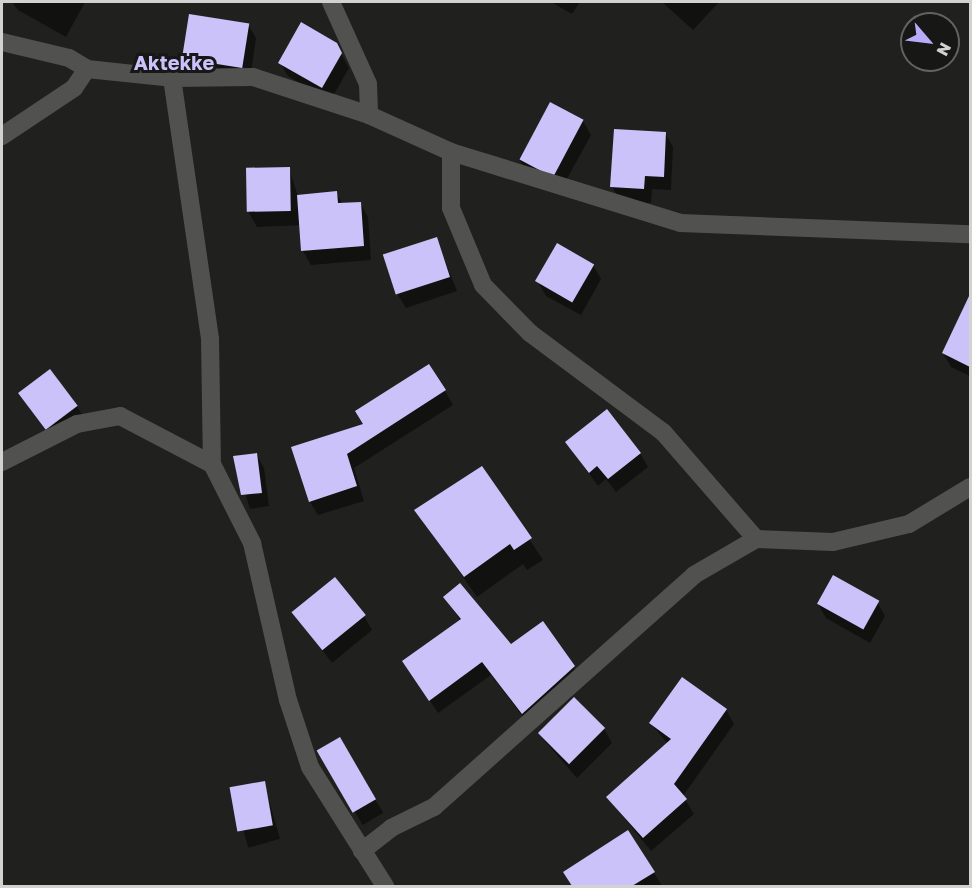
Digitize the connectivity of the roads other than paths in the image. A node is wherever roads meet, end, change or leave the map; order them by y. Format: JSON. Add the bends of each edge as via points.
{"nodes":[{"id":1,"x":331,"y":2,"type":"edge"},
{"id":2,"x":2,"y":42,"type":"edge"},
{"id":3,"x":87,"y":69,"type":"junction"},
{"id":4,"x":172,"y":78,"type":"junction"},
{"id":5,"x":369,"y":114,"type":"junction"},
{"id":6,"x":2,"y":136,"type":"edge"},
{"id":7,"x":451,"y":152,"type":"junction"},
{"id":8,"x":970,"y":234,"type":"edge"},
{"id":9,"x":2,"y":462,"type":"edge"},
{"id":10,"x":212,"y":464,"type":"junction"},
{"id":11,"x":970,"y":487,"type":"edge"},
{"id":12,"x":756,"y":539,"type":"junction"},
{"id":13,"x":362,"y":850,"type":"junction"},
{"id":14,"x":385,"y":886,"type":"edge"}],
"edges":[{"from":1,"to":5,"type":"street","via":[[368,84]]},
{"from":2,"to":3,"type":"street","via":[[69,58]]},
{"from":3,"to":4,"type":"street"},
{"from":3,"to":6,"type":"street","via":[[74,88]]},
{"from":4,"to":5,"type":"street","via":[[254,77]]},
{"from":4,"to":10,"type":"street","via":[[210,339]]},
{"from":5,"to":7,"type":"street"},
{"from":7,"to":8,"type":"street","via":[[680,223]]},
{"from":7,"to":12,"type":"street","via":[[451,208],[483,285],[530,333],[663,432]]},
{"from":9,"to":10,"type":"street","via":[[77,424],[120,416]]},
{"from":10,"to":13,"type":"street","via":[[252,543],[288,700],[310,767]]},
{"from":11,"to":12,"type":"street","via":[[909,524],[833,542]]},
{"from":12,"to":13,"type":"street","via":[[694,575],[434,807],[391,828]]},
{"from":13,"to":14,"type":"street"}]}
